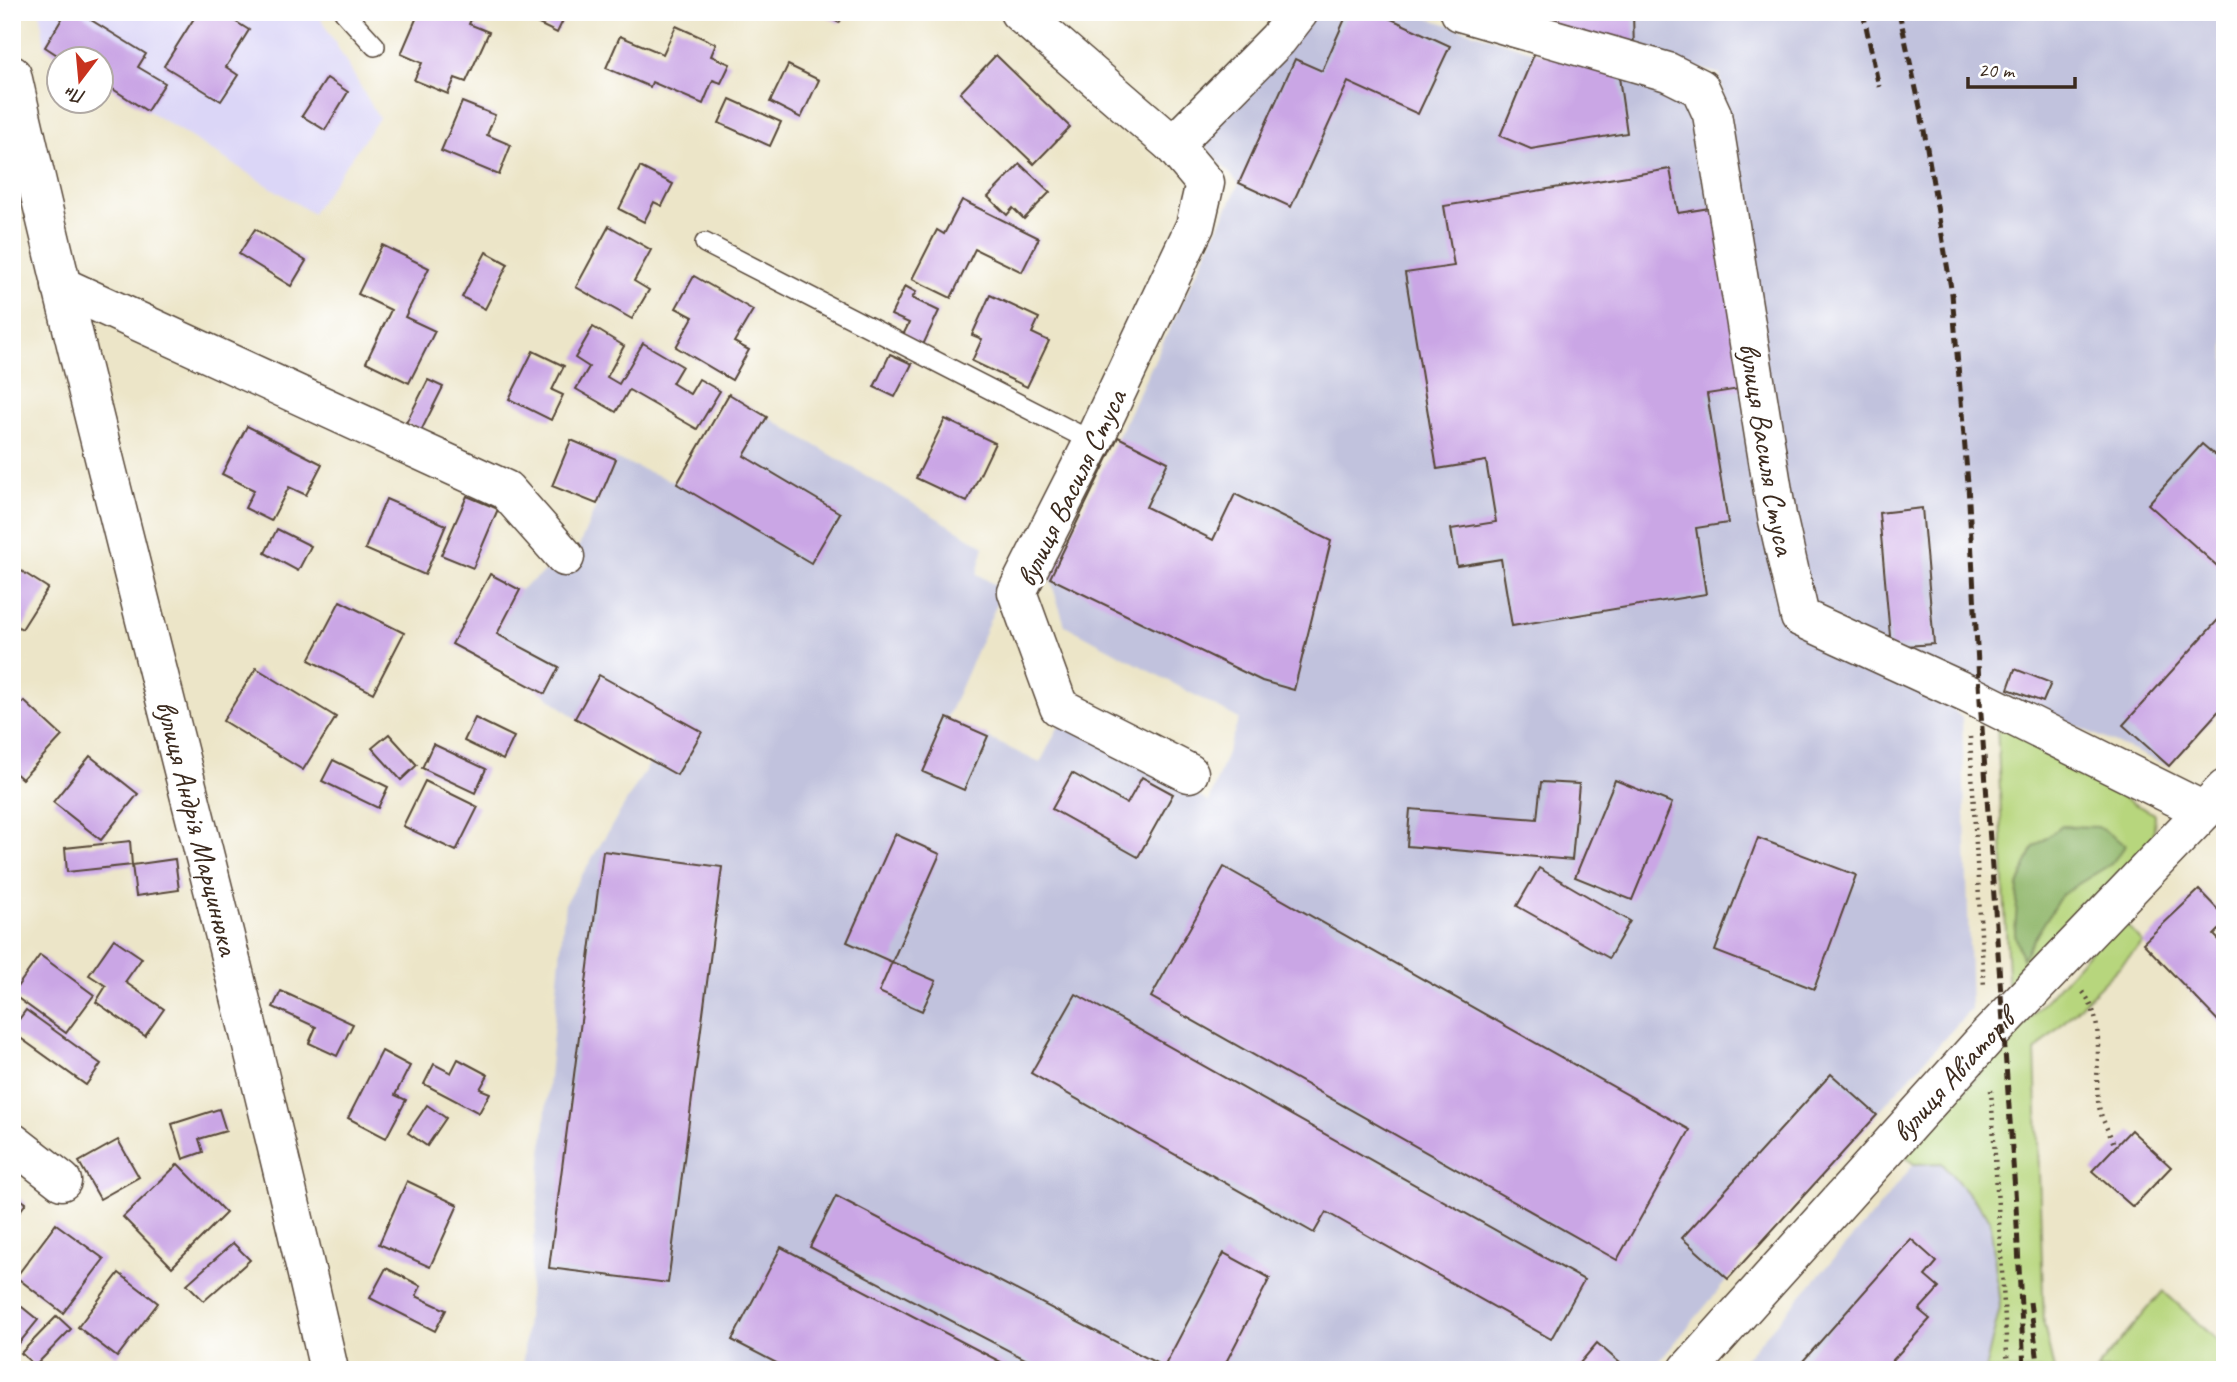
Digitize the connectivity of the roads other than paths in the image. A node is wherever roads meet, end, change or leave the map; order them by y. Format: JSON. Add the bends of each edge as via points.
{"nodes":[{"id":1,"x":344,"y":12,"type":"edge"},
{"id":2,"x":1018,"y":12,"type":"edge"},
{"id":3,"x":1299,"y":12,"type":"edge"},
{"id":4,"x":1460,"y":12,"type":"edge"},
{"id":5,"x":374,"y":46,"type":"dead end"},
{"id":6,"x":12,"y":75,"type":"edge"},
{"id":7,"x":1173,"y":145,"type":"junction"},
{"id":8,"x":705,"y":243,"type":"dead end"},
{"id":9,"x":61,"y":286,"type":"junction"},
{"id":10,"x":1093,"y":442,"type":"junction"},
{"id":11,"x":565,"y":557,"type":"dead end"},
{"id":12,"x":1189,"y":773,"type":"dead end"},
{"id":13,"x":2214,"y":800,"type":"edge"},
{"id":14,"x":12,"y":1142,"type":"edge"},
{"id":15,"x":62,"y":1181,"type":"dead end"},
{"id":16,"x":329,"y":1370,"type":"edge"},
{"id":17,"x":1688,"y":1370,"type":"edge"}],
"edges":[{"from":1,"to":5,"type":"lane"},
{"from":2,"to":7,"type":"street","name":"вулиця Василя Стуса"},
{"from":3,"to":7,"type":"street","via":[[1279,40]]},
{"from":4,"to":13,"type":"street","name":"вулиця Василя Стуса","via":[[1668,72],[1700,88],[1712,114],[1777,516],[1800,617]]},
{"from":6,"to":9,"type":"street","name":"вулиця Андрія Марцинюка"},
{"from":7,"to":10,"type":"street","name":"вулиця Василя Стуса","via":[[1205,183],[1195,226]]},
{"from":8,"to":10,"type":"lane"},
{"from":9,"to":11,"type":"street","via":[[506,490]]},
{"from":9,"to":16,"type":"street","name":"вулиця Андрія Марцинюка","via":[[278,1146]]},
{"from":10,"to":12,"type":"street","name":"вулиця Василя Стуса","via":[[1017,592],[1059,707]]},
{"from":13,"to":17,"type":"street","name":"вулиця Авіаторів","via":[[1987,1037]]},
{"from":14,"to":15,"type":"street"}]}
